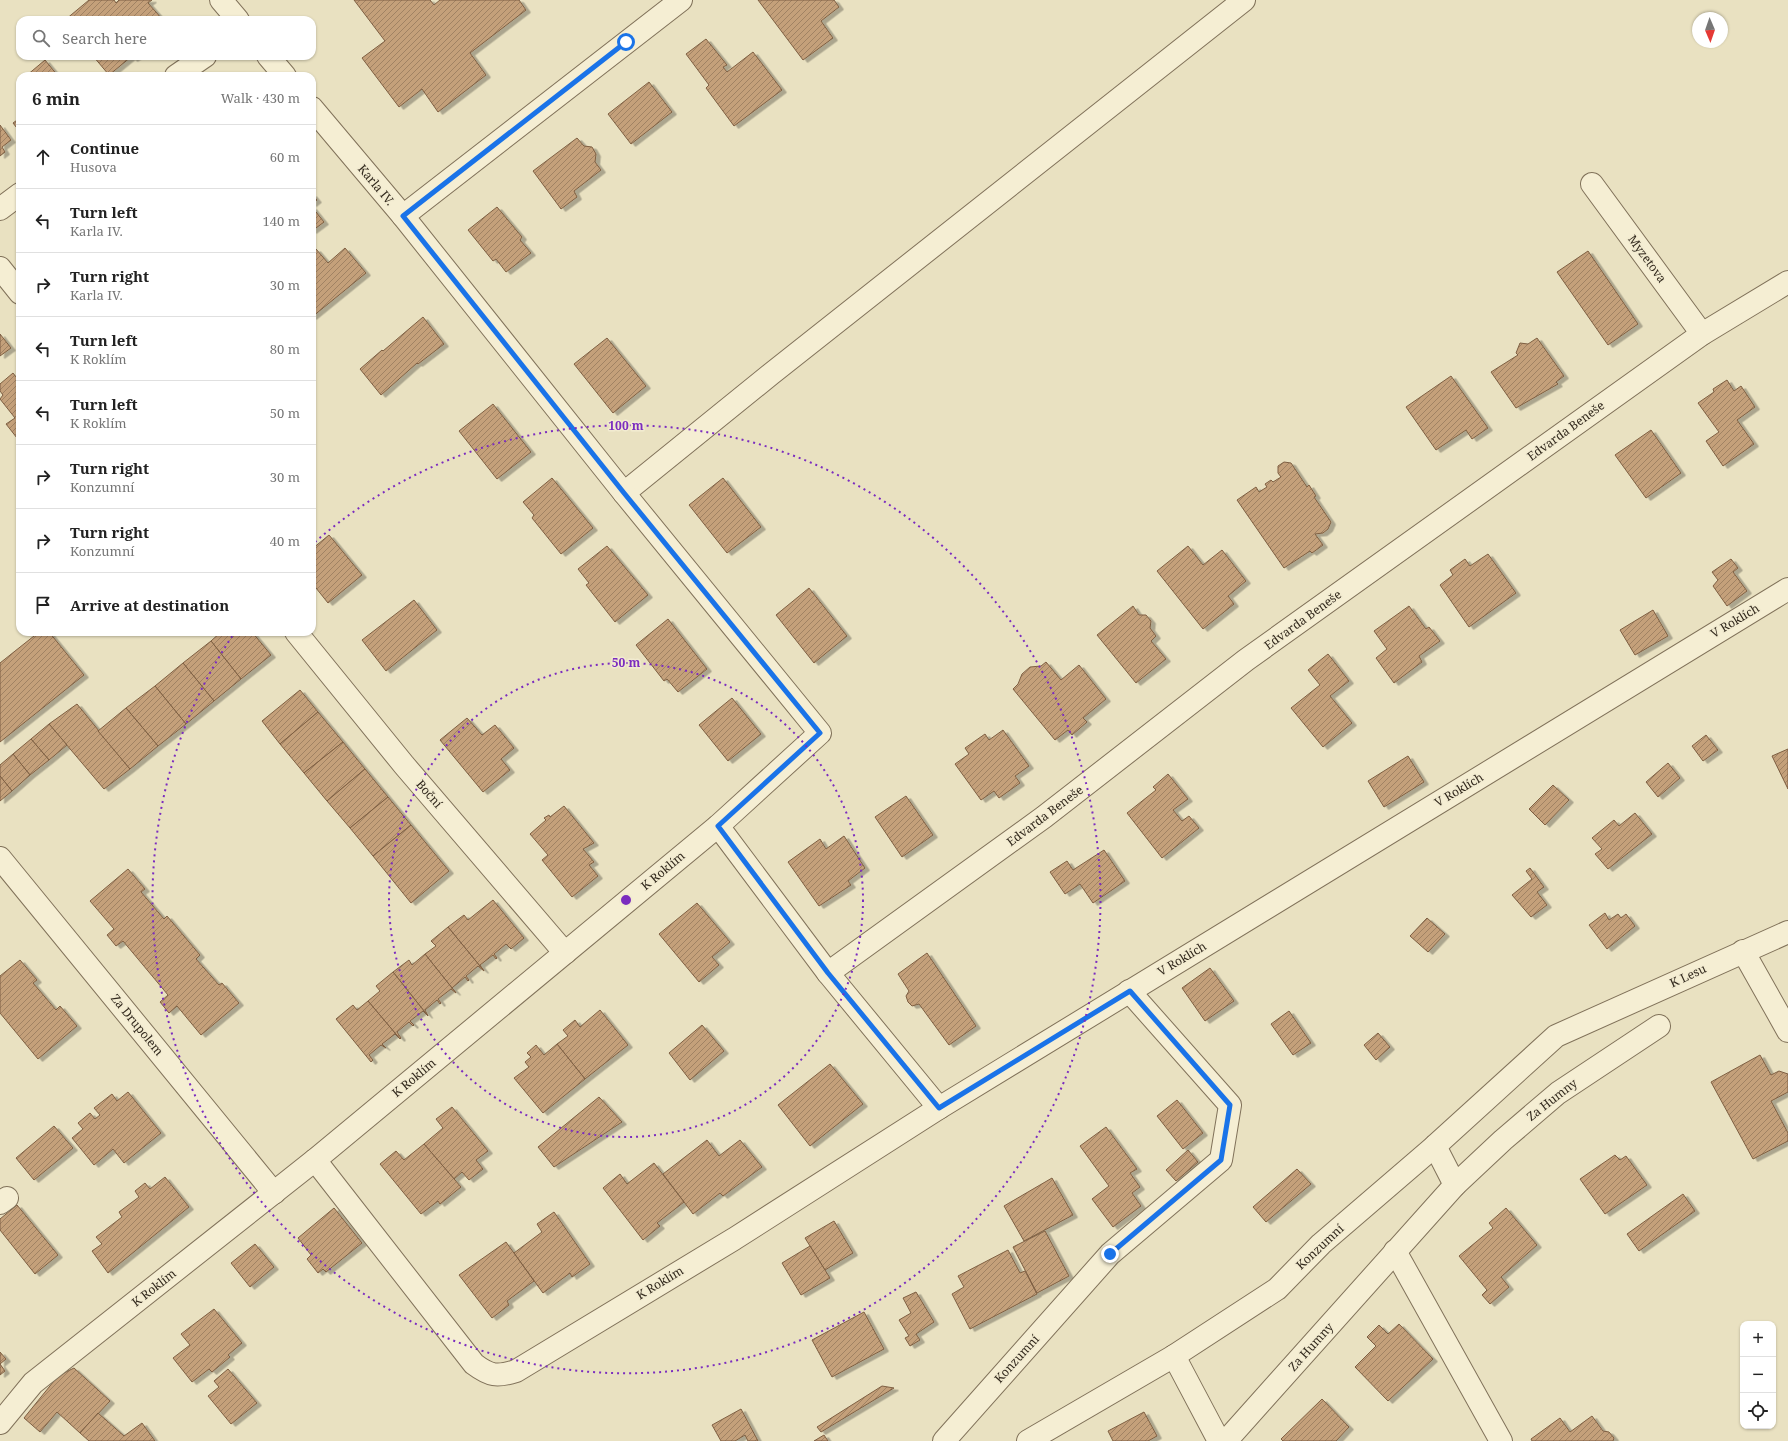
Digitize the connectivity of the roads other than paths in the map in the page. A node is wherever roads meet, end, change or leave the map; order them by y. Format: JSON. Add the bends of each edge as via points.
{"nodes":[{"id":1,"x":221,"y":0,"type":"edge"},
{"id":2,"x":681,"y":0,"type":"edge"},
{"id":3,"x":1244,"y":0,"type":"edge"},
{"id":4,"x":235,"y":16,"type":"edge"},
{"id":5,"x":199,"y":60,"type":"edge"},
{"id":6,"x":271,"y":60,"type":"edge"},
{"id":7,"x":182,"y":72,"type":"edge"},
{"id":8,"x":282,"y":72,"type":"edge"},
{"id":9,"x":316,"y":113,"type":"edge"},
{"id":10,"x":1592,"y":184,"type":"dead end"},
{"id":11,"x":16,"y":197,"type":"edge"},
{"id":12,"x":0,"y":209,"type":"edge"},
{"id":13,"x":403,"y":216,"type":"junction"},
{"id":14,"x":0,"y":268,"type":"edge"},
{"id":15,"x":1788,"y":282,"type":"edge"},
{"id":16,"x":16,"y":288,"type":"edge"},
{"id":17,"x":1702,"y":334,"type":"junction"},
{"id":18,"x":624,"y":493,"type":"junction"},
{"id":19,"x":1788,"y":589,"type":"edge"},
{"id":20,"x":299,"y":636,"type":"edge"},
{"id":21,"x":718,"y":826,"type":"junction"},
{"id":22,"x":0,"y":858,"type":"edge"},
{"id":23,"x":1788,"y":932,"type":"edge"},
{"id":24,"x":1743,"y":951,"type":"junction"},
{"id":25,"x":565,"y":953,"type":"junction"},
{"id":26,"x":828,"y":973,"type":"junction"},
{"id":27,"x":1130,"y":991,"type":"junction"},
{"id":28,"x":1589,"y":1022,"type":"joint"},
{"id":29,"x":1659,"y":1026,"type":"dead end"},
{"id":30,"x":1788,"y":1031,"type":"edge"},
{"id":31,"x":939,"y":1108,"type":"junction"},
{"id":32,"x":1435,"y":1146,"type":"junction"},
{"id":33,"x":315,"y":1160,"type":"junction"},
{"id":34,"x":1455,"y":1185,"type":"junction"},
{"id":35,"x":274,"y":1193,"type":"junction"},
{"id":36,"x":1395,"y":1251,"type":"junction"},
{"id":37,"x":1174,"y":1356,"type":"junction"},
{"id":38,"x":0,"y":1423,"type":"edge"},
{"id":39,"x":944,"y":1441,"type":"edge"},
{"id":40,"x":1028,"y":1441,"type":"edge"},
{"id":41,"x":1219,"y":1441,"type":"edge"},
{"id":42,"x":1226,"y":1441,"type":"edge"},
{"id":43,"x":1501,"y":1441,"type":"edge"}],
"edges":[{"from":1,"to":4,"type":"street"},
{"from":2,"to":13,"type":"street"},
{"from":3,"to":18,"type":"street"},
{"from":5,"to":7,"type":"street"},
{"from":6,"to":8,"type":"street"},
{"from":9,"to":13,"type":"street","name":"Karla IV."},
{"from":10,"to":17,"type":"street","name":"Myzetova"},
{"from":11,"to":12,"type":"street"},
{"from":13,"to":18,"type":"street","name":"Karla IV."},
{"from":14,"to":16,"type":"street"},
{"from":15,"to":17,"type":"street","name":"Edvarda Beneše"},
{"from":17,"to":26,"type":"street","name":"Edvarda Beneše","via":[[1246,660],[1044,817]]},
{"from":18,"to":21,"type":"street","name":"Karla IV.","via":[[820,733]]},
{"from":19,"to":27,"type":"street","name":"V Roklích"},
{"from":20,"to":25,"type":"street","name":"Boční","via":[[404,765]]},
{"from":21,"to":25,"type":"street","name":"K Roklím"},
{"from":21,"to":26,"type":"street"},
{"from":22,"to":35,"type":"street","name":"Za Drupolem"},
{"from":23,"to":24,"type":"street","name":"K Lesu"},
{"from":24,"to":28,"type":"street","name":"K Lesu"},
{"from":24,"to":30,"type":"street"},
{"from":25,"to":33,"type":"street","name":"K Roklím"},
{"from":26,"to":31,"type":"street"},
{"from":27,"to":31,"type":"street","name":"K Roklím"},
{"from":27,"to":39,"type":"street","name":"Konzumní","via":[[1230,1105],[1221,1160],[1110,1254]]},
{"from":28,"to":32,"type":"street","name":"Konzumní","via":[[1556,1036]]},
{"from":29,"to":34,"type":"street","name":"Za Humny","via":[[1558,1093]]},
{"from":31,"to":33,"type":"street","name":"K Roklím","via":[[734,1239],[516,1371],[501,1375],[486,1373],[474,1364]]},
{"from":32,"to":34,"type":"street"},
{"from":32,"to":37,"type":"street","name":"Konzumní","via":[[1321,1244],[1277,1289]]},
{"from":33,"to":35,"type":"street","name":"K Roklím"},
{"from":34,"to":36,"type":"street","name":"Za Humny"},
{"from":35,"to":38,"type":"street","name":"K Roklím","via":[[33,1383]]},
{"from":36,"to":42,"type":"street","name":"Za Humny"},
{"from":36,"to":43,"type":"street"},
{"from":37,"to":40,"type":"street","name":"Konzumní"},
{"from":37,"to":41,"type":"street"}]}
